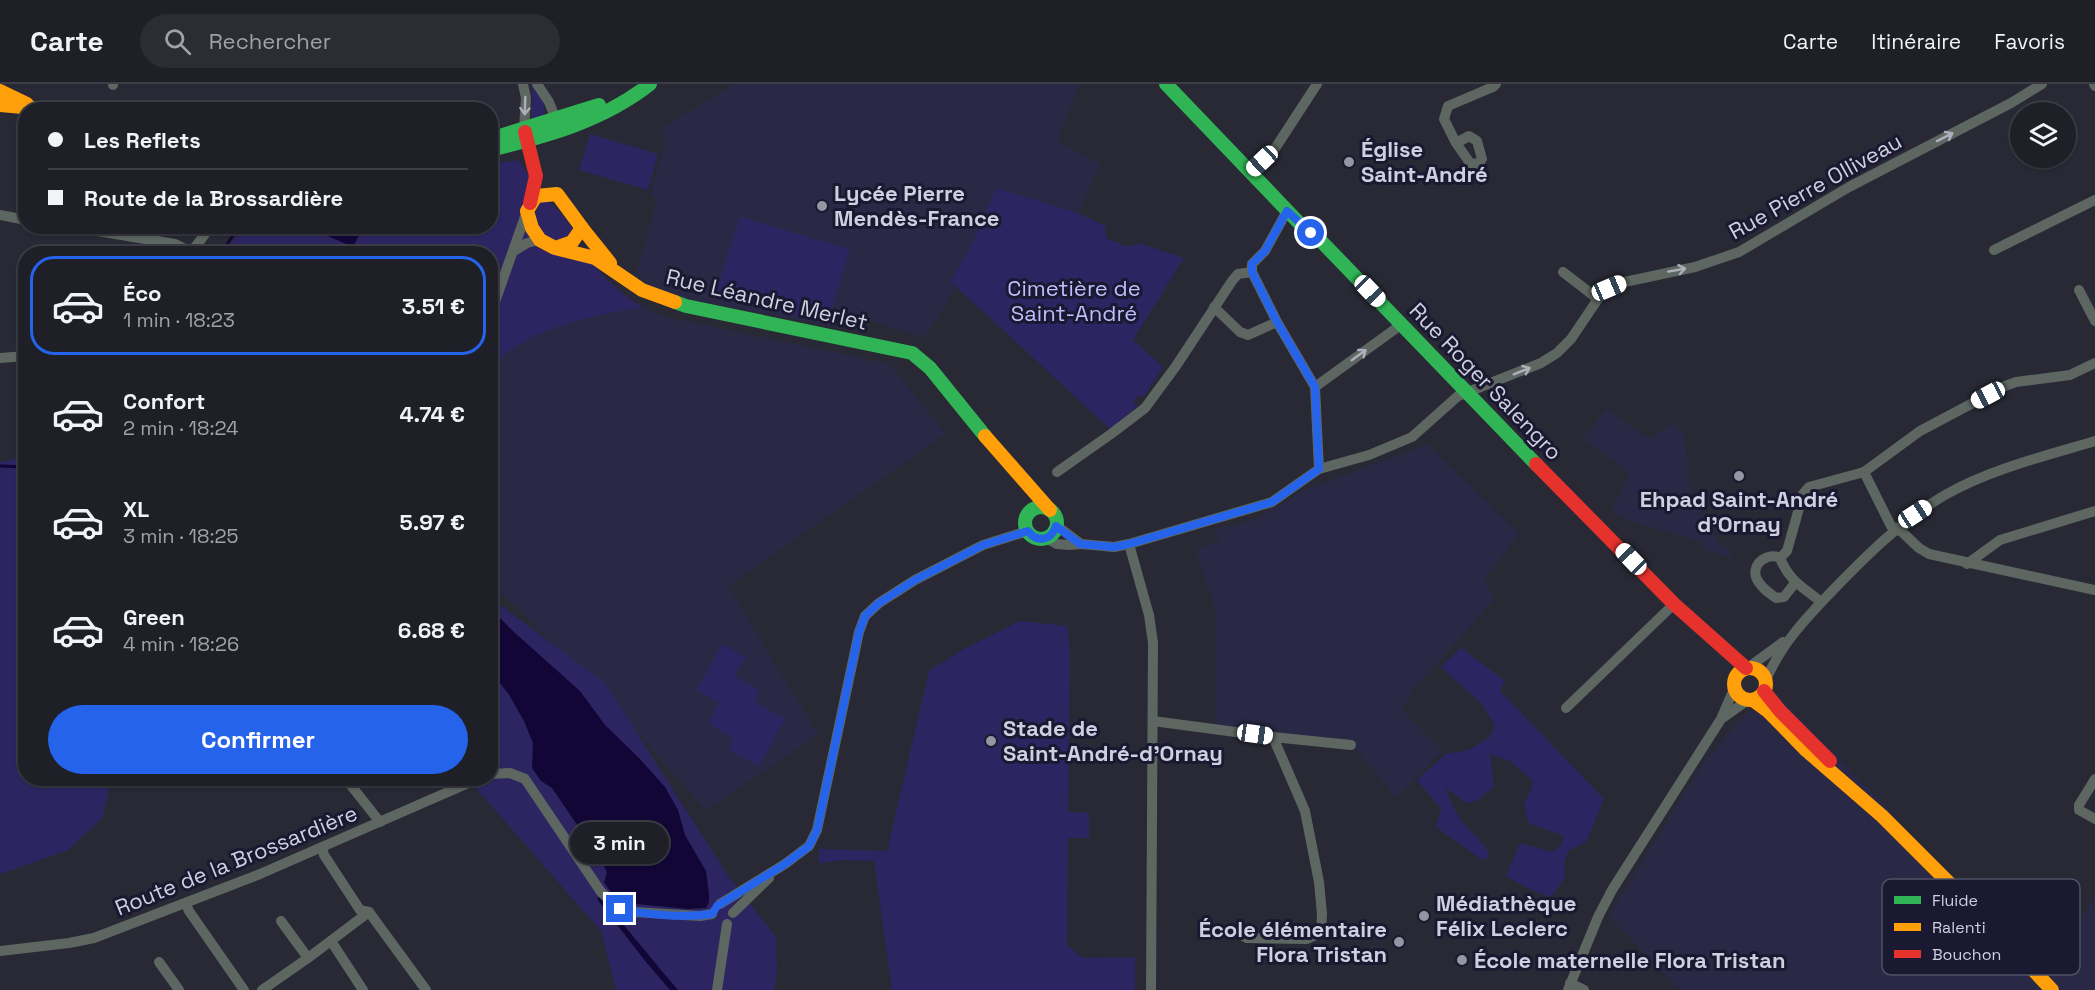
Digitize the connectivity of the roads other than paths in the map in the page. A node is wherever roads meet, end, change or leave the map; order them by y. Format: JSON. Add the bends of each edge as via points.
{"nodes":[{"id":1,"x":523,"y":84,"type":"edge"},
{"id":2,"x":537,"y":84,"type":"edge"},
{"id":3,"x":1166,"y":84,"type":"edge"},
{"id":4,"x":1317,"y":84,"type":"edge"},
{"id":5,"x":1496,"y":84,"type":"edge"},
{"id":6,"x":2042,"y":84,"type":"edge"},
{"id":7,"x":648,"y":85,"type":"edge"},
{"id":8,"x":0,"y":91,"type":"edge"},
{"id":9,"x":23,"y":102,"type":"edge"},
{"id":10,"x":0,"y":105,"type":"edge"},
{"id":11,"x":18,"y":107,"type":"edge"},
{"id":12,"x":558,"y":125,"type":"junction"},
{"id":13,"x":532,"y":134,"type":"junction"},
{"id":14,"x":498,"y":138,"type":"edge"},
{"id":15,"x":1456,"y":143,"type":"dead end"},
{"id":16,"x":498,"y":147,"type":"edge"},
{"id":17,"x":1250,"y":172,"type":"junction"},
{"id":18,"x":557,"y":194,"type":"junction"},
{"id":19,"x":2095,"y":200,"type":"edge"},
{"id":20,"x":529,"y":207,"type":"junction"},
{"id":21,"x":1287,"y":211,"type":"junction"},
{"id":22,"x":0,"y":215,"type":"edge"},
{"id":23,"x":18,"y":218,"type":"edge"},
{"id":24,"x":582,"y":228,"type":"junction"},
{"id":25,"x":116,"y":234,"type":"edge"},
{"id":26,"x":205,"y":234,"type":"edge"},
{"id":27,"x":540,"y":240,"type":"junction"},
{"id":28,"x":178,"y":246,"type":"edge"},
{"id":29,"x":195,"y":246,"type":"edge"},
{"id":30,"x":555,"y":248,"type":"junction"},
{"id":31,"x":1994,"y":250,"type":"dead end"},
{"id":32,"x":514,"y":252,"type":"junction"},
{"id":33,"x":618,"y":272,"type":"junction"},
{"id":34,"x":1252,"y":272,"type":"junction"},
{"id":35,"x":1563,"y":272,"type":"dead end"},
{"id":36,"x":2079,"y":290,"type":"dead end"},
{"id":37,"x":498,"y":295,"type":"edge"},
{"id":38,"x":1598,"y":299,"type":"junction"},
{"id":39,"x":1214,"y":307,"type":"junction"},
{"id":40,"x":2095,"y":321,"type":"edge"},
{"id":41,"x":1277,"y":322,"type":"junction"},
{"id":42,"x":1402,"y":324,"type":"junction"},
{"id":43,"x":18,"y":357,"type":"edge"},
{"id":44,"x":0,"y":358,"type":"edge"},
{"id":45,"x":2095,"y":363,"type":"edge"},
{"id":46,"x":1315,"y":387,"type":"junction"},
{"id":47,"x":1467,"y":393,"type":"junction"},
{"id":48,"x":2095,"y":441,"type":"edge"},
{"id":49,"x":1319,"y":469,"type":"junction"},
{"id":50,"x":1057,"y":472,"type":"dead end"},
{"id":51,"x":1863,"y":472,"type":"junction"},
{"id":52,"x":1023,"y":480,"type":"junction"},
{"id":53,"x":1050,"y":510,"type":"junction"},
{"id":54,"x":2095,"y":512,"type":"edge"},
{"id":55,"x":1028,"y":514,"type":"junction"},
{"id":56,"x":1056,"y":526,"type":"junction"},
{"id":57,"x":1895,"y":530,"type":"junction"},
{"id":58,"x":1028,"y":531,"type":"junction"},
{"id":59,"x":1046,"y":538,"type":"junction"},
{"id":60,"x":1080,"y":544,"type":"junction"},
{"id":61,"x":1129,"y":544,"type":"junction"},
{"id":62,"x":1780,"y":558,"type":"junction"},
{"id":63,"x":1967,"y":564,"type":"junction"},
{"id":64,"x":1795,"y":583,"type":"junction"},
{"id":65,"x":2095,"y":590,"type":"edge"},
{"id":66,"x":1821,"y":602,"type":"junction"},
{"id":67,"x":1674,"y":604,"type":"junction"},
{"id":68,"x":1790,"y":637,"type":"junction"},
{"id":69,"x":1748,"y":667,"type":"junction"},
{"id":70,"x":1734,"y":684,"type":"junction"},
{"id":71,"x":1758,"y":693,"type":"junction"},
{"id":72,"x":1566,"y":708,"type":"dead end"},
{"id":73,"x":1721,"y":719,"type":"junction"},
{"id":74,"x":1153,"y":721,"type":"junction"},
{"id":75,"x":1273,"y":737,"type":"junction"},
{"id":76,"x":1351,"y":745,"type":"dead end"},
{"id":77,"x":498,"y":774,"type":"edge"},
{"id":78,"x":2095,"y":779,"type":"edge"},
{"id":79,"x":351,"y":786,"type":"edge"},
{"id":80,"x":462,"y":786,"type":"edge"},
{"id":81,"x":2095,"y":819,"type":"edge"},
{"id":82,"x":380,"y":822,"type":"junction"},
{"id":83,"x":322,"y":848,"type":"junction"},
{"id":84,"x":785,"y":864,"type":"junction"},
{"id":85,"x":1944,"y":879,"type":"edge"},
{"id":86,"x":186,"y":903,"type":"junction"},
{"id":87,"x":720,"y":904,"type":"junction"},
{"id":88,"x":369,"y":912,"type":"junction"},
{"id":89,"x":733,"y":913,"type":"junction"},
{"id":90,"x":712,"y":914,"type":"junction"},
{"id":91,"x":281,"y":921,"type":"dead end"},
{"id":92,"x":727,"y":924,"type":"junction"},
{"id":93,"x":1234,"y":931,"type":"dead end"},
{"id":94,"x":331,"y":941,"type":"junction"},
{"id":95,"x":0,"y":951,"type":"edge"},
{"id":96,"x":308,"y":958,"type":"junction"},
{"id":97,"x":159,"y":962,"type":"dead end"},
{"id":98,"x":2038,"y":975,"type":"edge"},
{"id":99,"x":1569,"y":986,"type":"edge"},
{"id":100,"x":180,"y":990,"type":"edge"},
{"id":101,"x":244,"y":990,"type":"edge"},
{"id":102,"x":262,"y":990,"type":"edge"},
{"id":103,"x":363,"y":990,"type":"edge"},
{"id":104,"x":426,"y":990,"type":"edge"},
{"id":105,"x":717,"y":990,"type":"edge"},
{"id":106,"x":1151,"y":990,"type":"edge"},
{"id":107,"x":1584,"y":990,"type":"edge"},
{"id":108,"x":2052,"y":990,"type":"edge"}],
"edges":[{"from":1,"to":13,"type":"street","one_way":true},
{"from":2,"to":12,"type":"street"},
{"from":3,"to":17,"type":"main road","name":"Rue Roger Salengro"},
{"from":4,"to":17,"type":"street","via":[[1274,150]]},
{"from":5,"to":15,"type":"street","via":[[1448,106],[1444,119]]},
{"from":38,"to":6,"type":"street","name":"Rue Pierre Olliveau","one_way":true,"via":[[1620,283],[1695,267],[1739,252],[1849,187],[2011,104]]},
{"from":7,"to":12,"type":"main road"},
{"from":8,"to":9,"type":"main road"},
{"from":10,"to":11,"type":"main road"},
{"from":12,"to":13,"type":"main road"},
{"from":13,"to":14,"type":"main road"},
{"from":13,"to":16,"type":"main road"},
{"from":13,"to":18,"type":"main road"},
{"from":13,"to":20,"type":"main road","via":[[536,176]]},
{"from":17,"to":21,"type":"main road","name":"Rue Roger Salengro"},
{"from":18,"to":20,"type":"main road","via":[[536,196]]},
{"from":18,"to":24,"type":"main road"},
{"from":19,"to":31,"type":"street"},
{"from":20,"to":27,"type":"main road","via":[[532,228]]},
{"from":20,"to":32,"type":"street"},
{"from":21,"to":34,"type":"street","via":[[1265,251],[1252,264]]},
{"from":21,"to":42,"type":"main road","name":"Rue Roger Salengro"},
{"from":22,"to":23,"type":"street"},
{"from":24,"to":30,"type":"main road","via":[[574,242]]},
{"from":24,"to":33,"type":"main road","name":"Rue Léandre Merlet"},
{"from":25,"to":28,"type":"street"},
{"from":26,"to":29,"type":"street"},
{"from":27,"to":30,"type":"main road"},
{"from":27,"to":32,"type":"street"},
{"from":30,"to":33,"type":"main road","name":"Rue Léandre Merlet","via":[[595,258]]},
{"from":32,"to":37,"type":"street"},
{"from":33,"to":52,"type":"main road","name":"Rue Léandre Merlet","via":[[642,290],[686,306],[912,354],[930,368]]},
{"from":34,"to":39,"type":"street","via":[[1238,274]]},
{"from":34,"to":41,"type":"street"},
{"from":35,"to":38,"type":"street"},
{"from":36,"to":40,"type":"street"},
{"from":47,"to":38,"type":"street","name":"Rue Pierre Olliveau","one_way":true,"via":[[1557,353],[1572,339]]},
{"from":39,"to":41,"type":"street","via":[[1248,335]]},
{"from":39,"to":50,"type":"street","via":[[1145,408]]},
{"from":41,"to":46,"type":"street"},
{"from":46,"to":42,"type":"street","one_way":true},
{"from":42,"to":47,"type":"main road","name":"Rue Roger Salengro"},
{"from":43,"to":44,"type":"street"},
{"from":45,"to":51,"type":"street","via":[[2070,375],[2005,386],[1920,431]]},
{"from":46,"to":49,"type":"street"},
{"from":47,"to":49,"type":"street","name":"Rue Pierre Olliveau","via":[[1458,396],[1412,437],[1369,455]]},
{"from":47,"to":67,"type":"main road","name":"Rue Roger Salengro"},
{"from":48,"to":57,"type":"street","via":[[1987,475],[1945,495]]},
{"from":49,"to":61,"type":"street","name":"Rue Pierre Olliveau","via":[[1272,502]]},
{"from":51,"to":57,"type":"street"},
{"from":51,"to":62,"type":"street","via":[[1809,487],[1803,494],[1787,551]]},
{"from":52,"to":53,"type":"main road"},
{"from":52,"to":55,"type":"main road"},
{"from":53,"to":55,"type":"main road","via":[[1041,507]]},
{"from":53,"to":56,"type":"main road","via":[[1056,517]]},
{"from":54,"to":63,"type":"street","via":[[2000,540]]},
{"from":55,"to":58,"type":"main road"},
{"from":56,"to":59,"type":"main road"},
{"from":56,"to":60,"type":"street"},
{"from":57,"to":63,"type":"street","via":[[1929,554]]},
{"from":57,"to":66,"type":"street"},
{"from":58,"to":59,"type":"main road","via":[[1036,538]]},
{"from":58,"to":84,"type":"street","via":[[964,553],[891,595],[865,616],[817,830],[809,846]]},
{"from":59,"to":60,"type":"street","name":"Rue Pierre Olliveau","via":[[1058,544]]},
{"from":60,"to":61,"type":"street","name":"Rue Pierre Olliveau"},
{"from":61,"to":74,"type":"street","via":[[1153,643]]},
{"from":62,"to":64,"type":"street"},
{"from":62,"to":64,"type":"street","via":[[1766,557],[1760,562],[1755,571],[1757,580],[1776,598],[1784,597]]},
{"from":63,"to":65,"type":"street"},
{"from":64,"to":66,"type":"street"},
{"from":66,"to":68,"type":"street"},
{"from":67,"to":69,"type":"main road","name":"Rue Roger Salengro"},
{"from":67,"to":70,"type":"main road","name":"Rue Roger Salengro","via":[[1726,664]]},
{"from":67,"to":72,"type":"street"},
{"from":68,"to":69,"type":"street"},
{"from":68,"to":71,"type":"street"},
{"from":69,"to":70,"type":"main road","via":[[1738,672]]},
{"from":69,"to":71,"type":"main road","via":[[1760,671]]},
{"from":70,"to":71,"type":"main road","via":[[1740,696]]},
{"from":70,"to":73,"type":"street"},
{"from":71,"to":73,"type":"street"},
{"from":71,"to":85,"type":"main road","via":[[1768,711],[1806,750]]},
{"from":73,"to":99,"type":"street","via":[[1611,890]]},
{"from":74,"to":75,"type":"street"},
{"from":74,"to":106,"type":"street"},
{"from":75,"to":76,"type":"street"},
{"from":75,"to":93,"type":"street","via":[[1305,811],[1319,882],[1321,933],[1307,939],[1247,938]]},
{"from":77,"to":90,"type":"street","via":[[525,779],[601,892],[620,909]]},
{"from":78,"to":81,"type":"street","via":[[2079,810]]},
{"from":79,"to":82,"type":"street"},
{"from":80,"to":82,"type":"street","name":"Route de la Brossardière"},
{"from":82,"to":83,"type":"street","name":"Route de la Brossardière"},
{"from":83,"to":86,"type":"street","name":"Route de la Brossardière"},
{"from":83,"to":88,"type":"street","via":[[360,910]]},
{"from":84,"to":87,"type":"street"},
{"from":84,"to":89,"type":"street"},
{"from":86,"to":95,"type":"street","name":"Route de la Brossardière","via":[[94,938]]},
{"from":86,"to":101,"type":"street"},
{"from":87,"to":89,"type":"street","via":[[729,905]]},
{"from":87,"to":90,"type":"street"},
{"from":88,"to":94,"type":"street"},
{"from":88,"to":104,"type":"street"},
{"from":89,"to":92,"type":"street"},
{"from":90,"to":92,"type":"street","via":[[717,923]]},
{"from":91,"to":96,"type":"street"},
{"from":92,"to":105,"type":"street"},
{"from":94,"to":96,"type":"street"},
{"from":94,"to":103,"type":"street"},
{"from":96,"to":102,"type":"street"},
{"from":97,"to":100,"type":"street"},
{"from":98,"to":108,"type":"main road"},
{"from":99,"to":107,"type":"street"}]}
